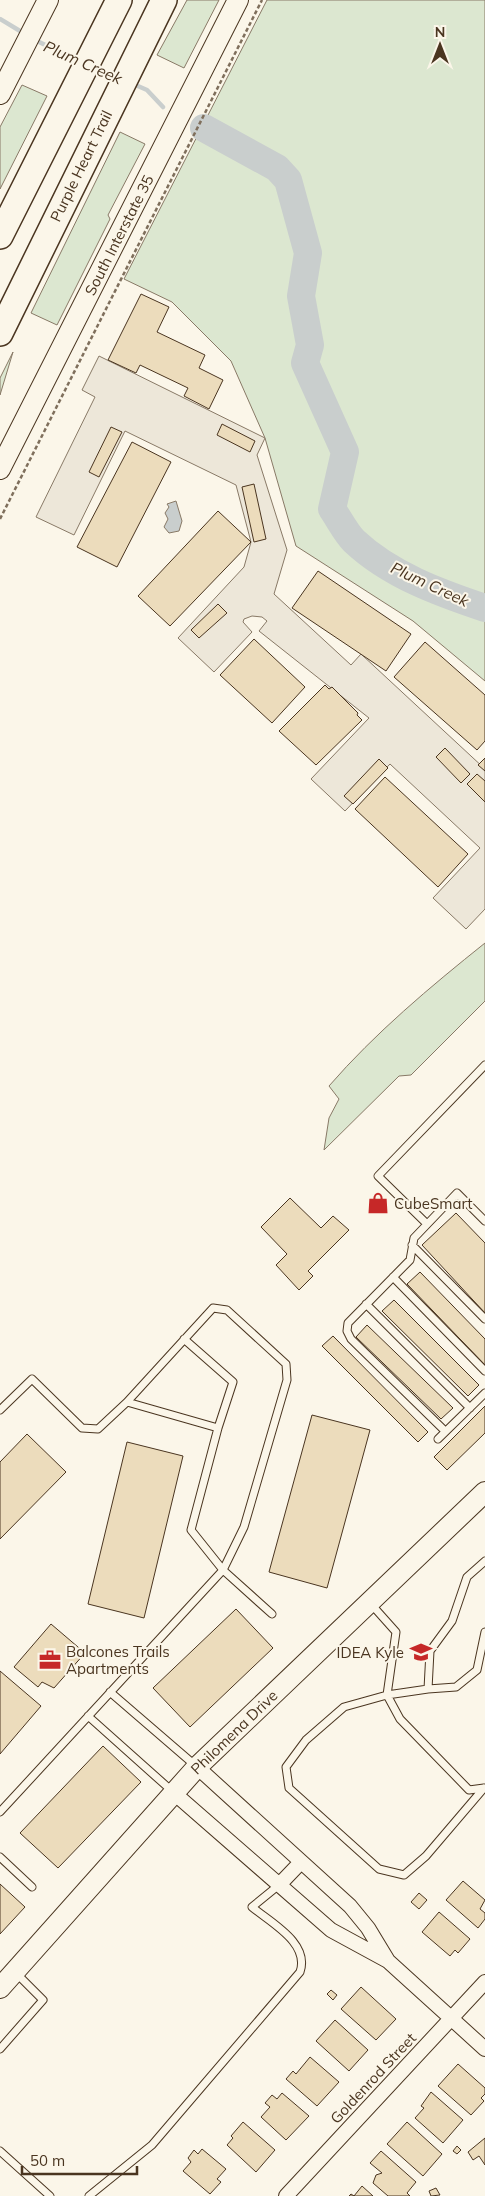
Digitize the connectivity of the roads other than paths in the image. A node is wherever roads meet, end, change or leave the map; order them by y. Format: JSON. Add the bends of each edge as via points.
{"nodes":[{"id":1,"x":119,"y":0,"type":"edge"},
{"id":2,"x":164,"y":0,"type":"edge"},
{"id":3,"x":238,"y":0,"type":"edge"},
{"id":4,"x":47,"y":2,"type":"edge"},
{"id":5,"x":0,"y":94,"type":"edge"},
{"id":6,"x":0,"y":236,"type":"edge"},
{"id":7,"x":0,"y":333,"type":"edge"},
{"id":8,"x":0,"y":469,"type":"edge"},
{"id":9,"x":485,"y":1065,"type":"edge"},
{"id":10,"x":485,"y":1221,"type":"edge"},
{"id":11,"x":427,"y":1224,"type":"junction"},
{"id":12,"x":412,"y":1245,"type":"junction"},
{"id":13,"x":393,"y":1277,"type":"junction"},
{"id":14,"x":366,"y":1304,"type":"junction"},
{"id":15,"x":485,"y":1320,"type":"edge"},
{"id":16,"x":184,"y":1339,"type":"junction"},
{"id":17,"x":485,"y":1371,"type":"edge"},
{"id":18,"x":485,"y":1393,"type":"edge"},
{"id":19,"x":127,"y":1402,"type":"junction"},
{"id":20,"x":470,"y":1408,"type":"junction"},
{"id":21,"x":0,"y":1410,"type":"edge"},
{"id":22,"x":218,"y":1428,"type":"junction"},
{"id":23,"x":446,"y":1431,"type":"junction"},
{"id":24,"x":438,"y":1439,"type":"dead end"},
{"id":25,"x":485,"y":1492,"type":"edge"},
{"id":26,"x":485,"y":1561,"type":"edge"},
{"id":27,"x":223,"y":1570,"type":"junction"},
{"id":28,"x":369,"y":1603,"type":"junction"},
{"id":29,"x":272,"y":1614,"type":"dead end"},
{"id":30,"x":485,"y":1632,"type":"edge"},
{"id":31,"x":428,"y":1689,"type":"junction"},
{"id":32,"x":110,"y":1692,"type":"junction"},
{"id":33,"x":388,"y":1695,"type":"junction"},
{"id":34,"x":88,"y":1716,"type":"junction"},
{"id":35,"x":197,"y":1767,"type":"junction"},
{"id":36,"x":484,"y":1788,"type":"edge"},
{"id":37,"x":174,"y":1793,"type":"junction"},
{"id":38,"x":0,"y":1812,"type":"edge"},
{"id":39,"x":0,"y":1857,"type":"edge"},
{"id":40,"x":301,"y":1862,"type":"junction"},
{"id":41,"x":279,"y":1885,"type":"junction"},
{"id":42,"x":32,"y":1887,"type":"dead end"},
{"id":43,"x":388,"y":1961,"type":"junction"},
{"id":44,"x":15,"y":1972,"type":"junction"},
{"id":45,"x":485,"y":1982,"type":"edge"},
{"id":46,"x":0,"y":1988,"type":"edge"},
{"id":47,"x":450,"y":2018,"type":"junction"},
{"id":48,"x":0,"y":2049,"type":"edge"},
{"id":49,"x":485,"y":2049,"type":"edge"},
{"id":50,"x":0,"y":2151,"type":"edge"},
{"id":51,"x":50,"y":2196,"type":"edge"},
{"id":52,"x":89,"y":2196,"type":"edge"},
{"id":53,"x":286,"y":2196,"type":"edge"}],
"edges":[{"from":1,"to":6,"type":"highway"},
{"from":2,"to":7,"type":"highway","name":"Purple Heart Trail"},
{"from":3,"to":8,"type":"street","name":"South Interstate 35"},
{"from":4,"to":5,"type":"street"},
{"from":9,"to":11,"type":"lane","via":[[378,1176]]},
{"from":10,"to":11,"type":"lane","via":[[458,1193]]},
{"from":11,"to":12,"type":"lane"},
{"from":12,"to":13,"type":"lane","via":[[410,1260]]},
{"from":12,"to":15,"type":"lane"},
{"from":13,"to":14,"type":"lane"},
{"from":13,"to":17,"type":"lane"},
{"from":14,"to":20,"type":"lane"},
{"from":14,"to":23,"type":"lane","via":[[348,1322],[347,1332],[351,1339]]},
{"from":16,"to":19,"type":"lane"},
{"from":16,"to":22,"type":"lane","via":[[233,1382]]},
{"from":16,"to":27,"type":"lane","via":[[213,1308],[227,1310],[286,1364],[287,1380],[244,1527]]},
{"from":18,"to":20,"type":"lane"},
{"from":19,"to":21,"type":"lane","via":[[98,1429],[82,1428],[32,1379]]},
{"from":19,"to":22,"type":"lane"},
{"from":20,"to":23,"type":"lane"},
{"from":22,"to":27,"type":"lane","via":[[191,1530]]},
{"from":23,"to":24,"type":"lane"},
{"from":25,"to":28,"type":"street","name":"Philomena Drive"},
{"from":26,"to":31,"type":"lane","via":[[467,1577],[452,1621],[430,1651]]},
{"from":27,"to":29,"type":"lane"},
{"from":27,"to":32,"type":"lane"},
{"from":28,"to":33,"type":"lane","via":[[396,1632]]},
{"from":28,"to":35,"type":"street","name":"Philomena Drive"},
{"from":30,"to":31,"type":"lane","via":[[477,1670],[456,1687]]},
{"from":31,"to":33,"type":"lane"},
{"from":32,"to":34,"type":"lane"},
{"from":32,"to":35,"type":"lane"},
{"from":33,"to":36,"type":"lane","via":[[400,1719],[468,1790]]},
{"from":33,"to":36,"type":"lane","via":[[344,1707],[306,1740],[286,1768],[289,1788],[379,1869],[404,1874],[426,1856]]},
{"from":34,"to":37,"type":"lane"},
{"from":34,"to":38,"type":"lane"},
{"from":35,"to":37,"type":"street","name":"Philomena Drive"},
{"from":35,"to":40,"type":"street"},
{"from":37,"to":41,"type":"street"},
{"from":37,"to":44,"type":"street","name":"Philomena Drive"},
{"from":39,"to":42,"type":"lane"},
{"from":40,"to":41,"type":"street"},
{"from":40,"to":43,"type":"street","via":[[350,1906]]},
{"from":41,"to":43,"type":"street","via":[[331,1930]]},
{"from":41,"to":52,"type":"lane","via":[[252,1907],[297,1946],[302,1958],[300,1972],[152,2145]]},
{"from":43,"to":47,"type":"street"},
{"from":44,"to":46,"type":"street","name":"Philomena Drive"},
{"from":44,"to":48,"type":"lane","via":[[43,2000]]},
{"from":45,"to":47,"type":"street","name":"Goldenrod Street"},
{"from":47,"to":49,"type":"street"},
{"from":47,"to":53,"type":"street","name":"Goldenrod Street"},
{"from":50,"to":51,"type":"lane"}]}
